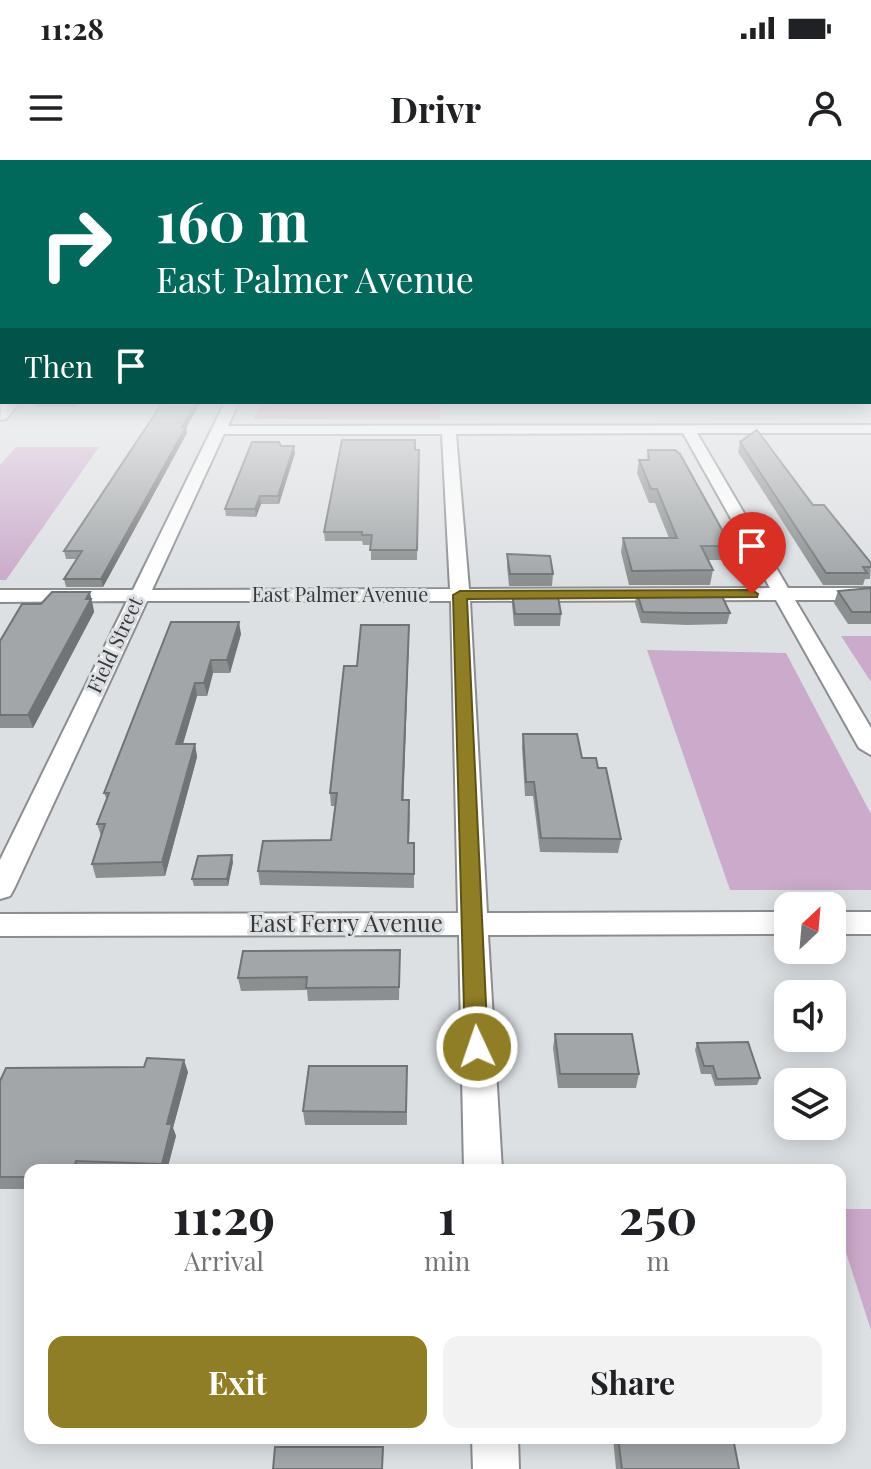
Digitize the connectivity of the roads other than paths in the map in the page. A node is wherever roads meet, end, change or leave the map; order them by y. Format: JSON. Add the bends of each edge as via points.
{"nodes":[{"id":1,"x":204,"y":457,"type":"edge"},
{"id":2,"x":451,"y":457,"type":"edge"},
{"id":3,"x":704,"y":457,"type":"edge"},
{"id":4,"x":784,"y":594,"type":"junction"},
{"id":5,"x":871,"y":594,"type":"edge"},
{"id":6,"x":460,"y":595,"type":"junction"},
{"id":7,"x":0,"y":596,"type":"edge"},
{"id":8,"x":139,"y":596,"type":"junction"},
{"id":9,"x":871,"y":748,"type":"edge"},
{"id":10,"x":0,"y":889,"type":"edge"},
{"id":11,"x":774,"y":923,"type":"edge"},
{"id":12,"x":846,"y":923,"type":"edge"},
{"id":13,"x":871,"y":923,"type":"edge"},
{"id":14,"x":471,"y":924,"type":"junction"},
{"id":15,"x":0,"y":925,"type":"edge"},
{"id":16,"x":483,"y":1164,"type":"edge"},
{"id":17,"x":495,"y":1444,"type":"edge"},
{"id":18,"x":496,"y":1469,"type":"edge"}],
"edges":[{"from":1,"to":8,"type":"street","name":"Field Street"},
{"from":2,"to":6,"type":"street"},
{"from":3,"to":4,"type":"street"},
{"from":4,"to":5,"type":"street","name":"East Palmer Avenue"},
{"from":4,"to":6,"type":"street","name":"East Palmer Avenue"},
{"from":4,"to":9,"type":"street"},
{"from":6,"to":8,"type":"street","name":"East Palmer Avenue"},
{"from":6,"to":14,"type":"street"},
{"from":7,"to":8,"type":"street","name":"East Palmer Avenue"},
{"from":8,"to":10,"type":"street","name":"Field Street"},
{"from":11,"to":14,"type":"street","name":"East Ferry Avenue"},
{"from":12,"to":13,"type":"street"},
{"from":14,"to":15,"type":"street","name":"East Ferry Avenue"},
{"from":14,"to":16,"type":"street"},
{"from":17,"to":18,"type":"street"}]}
